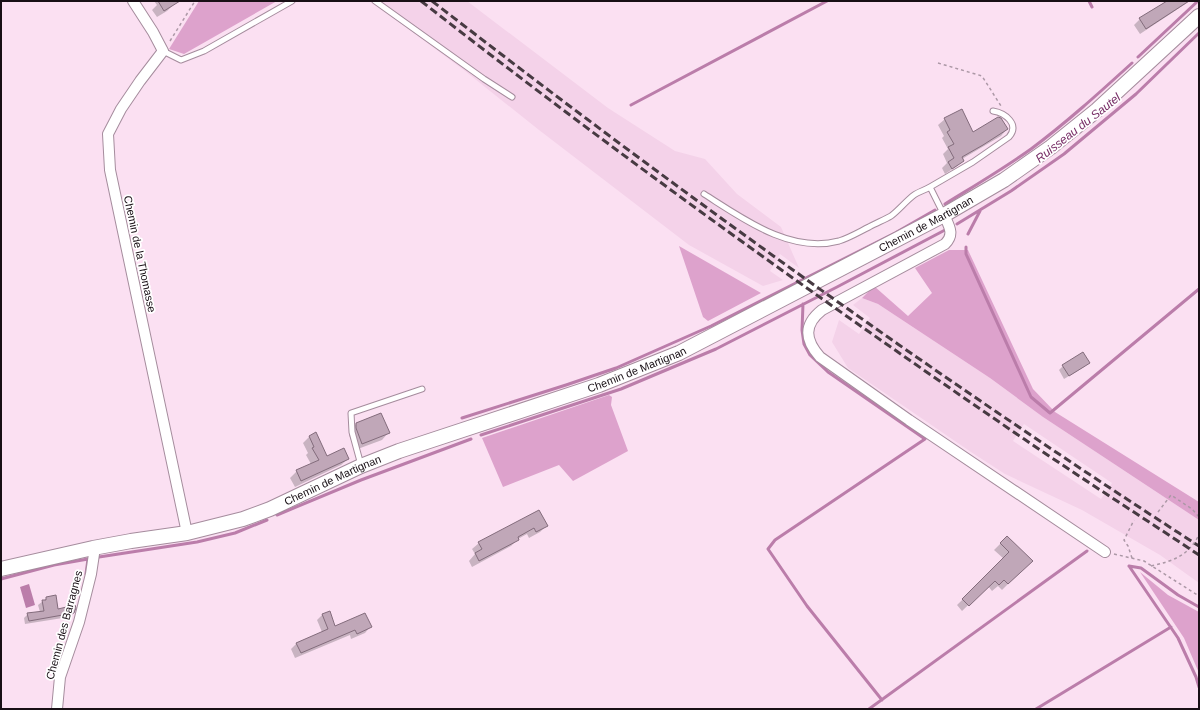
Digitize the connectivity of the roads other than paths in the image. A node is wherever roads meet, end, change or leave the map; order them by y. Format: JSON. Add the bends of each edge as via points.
{"nodes":[{"id":1,"x":133,"y":1,"type":"edge"},
{"id":2,"x":292,"y":1,"type":"edge"},
{"id":3,"x":375,"y":1,"type":"edge"},
{"id":4,"x":1199,"y":16,"type":"edge"},
{"id":5,"x":163,"y":51,"type":"junction"},
{"id":6,"x":512,"y":97,"type":"dead end"},
{"id":7,"x":993,"y":111,"type":"dead end"},
{"id":8,"x":930,"y":188,"type":"junction"},
{"id":9,"x":704,"y":194,"type":"dead end"},
{"id":10,"x":944,"y":215,"type":"junction"},
{"id":11,"x":422,"y":390,"type":"dead end"},
{"id":12,"x":361,"y":466,"type":"junction"},
{"id":13,"x":187,"y":533,"type":"junction"},
{"id":14,"x":93,"y":548,"type":"junction"},
{"id":15,"x":1105,"y":552,"type":"road end"},
{"id":16,"x":1,"y":569,"type":"edge"},
{"id":17,"x":57,"y":709,"type":"edge"}],
"edges":[{"from":1,"to":5,"type":"street"},
{"from":2,"to":5,"type":"lane","via":[[204,51],[180,60]]},
{"from":3,"to":6,"type":"lane"},
{"from":4,"to":10,"type":"main road","name":"Chemin de Martignan","via":[[1071,132],[1004,180]]},
{"from":5,"to":13,"type":"street","name":"Chemin de la Thomasse","via":[[121,109],[108,134],[110,170]]},
{"from":7,"to":8,"type":"lane","via":[[1008,117],[1013,126],[1009,137]]},
{"from":8,"to":9,"type":"lane","via":[[915,195],[891,216],[839,241],[824,243],[793,240],[765,231]]},
{"from":8,"to":10,"type":"lane"},
{"from":10,"to":12,"type":"main road","name":"Chemin de Martignan","via":[[679,353],[599,385]]},
{"from":10,"to":15,"type":"street","via":[[951,229],[949,240],[945,244],[822,310],[810,324],[809,341],[820,357]]},
{"from":11,"to":12,"type":"lane","via":[[351,413],[352,432]]},
{"from":12,"to":13,"type":"main road","name":"Chemin de Martignan","via":[[270,509],[243,519]]},
{"from":13,"to":14,"type":"main road","name":"Chemin de Martignan"},
{"from":14,"to":16,"type":"main road","name":"Chemin de Martignan"},
{"from":14,"to":17,"type":"street","name":"Chemin des Barragnes","via":[[91,574],[79,622],[60,677]]}]}
